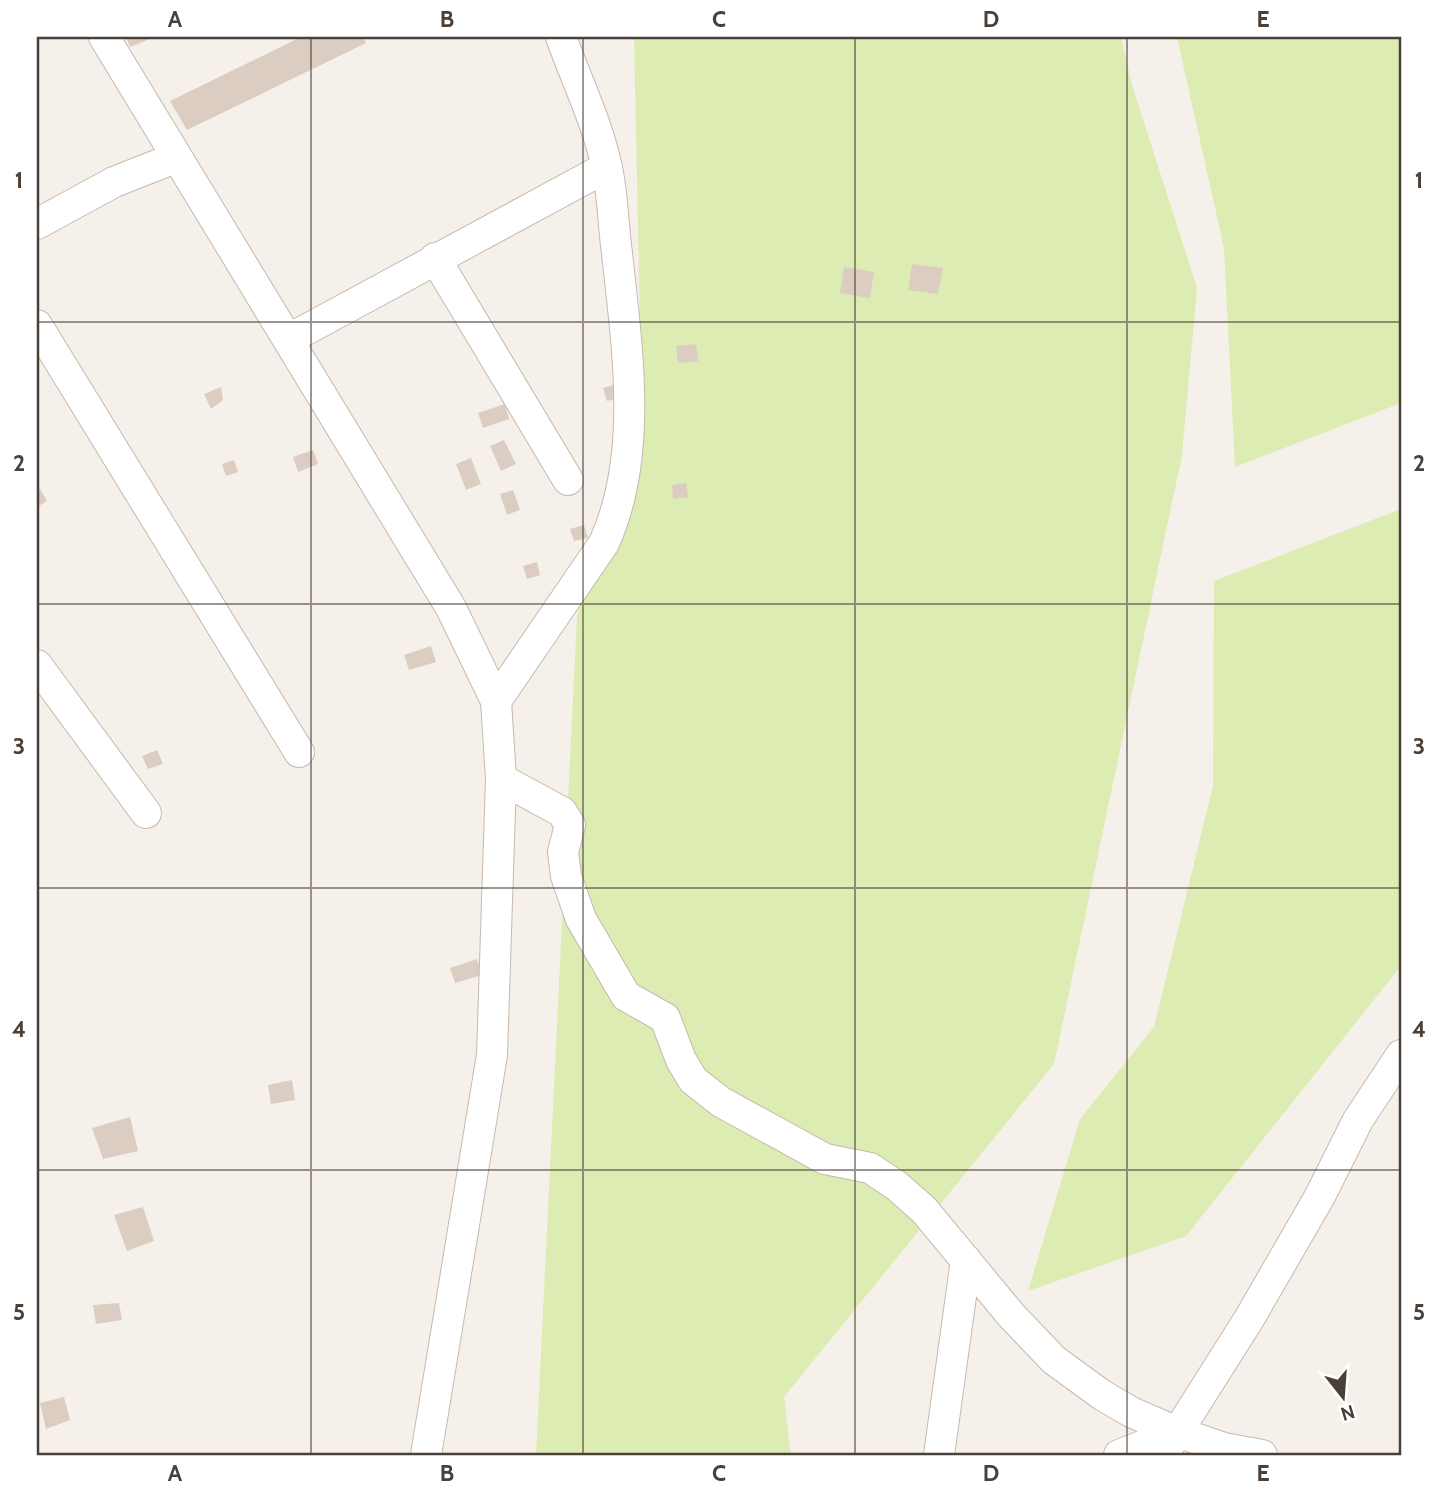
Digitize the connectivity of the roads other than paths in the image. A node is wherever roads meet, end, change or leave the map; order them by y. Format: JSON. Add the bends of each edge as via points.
{"nodes":[{"id":1,"x":104,"y":37,"type":"edge"},
{"id":2,"x":561,"y":37,"type":"edge"},
{"id":3,"x":175,"y":158,"type":"junction"},
{"id":4,"x":607,"y":167,"type":"junction"},
{"id":5,"x":37,"y":224,"type":"edge"},
{"id":6,"x":435,"y":258,"type":"junction"},
{"id":7,"x":37,"y":325,"type":"edge"},
{"id":8,"x":289,"y":339,"type":"junction"},
{"id":9,"x":568,"y":480,"type":"dead end"},
{"id":10,"x":37,"y":665,"type":"edge"},
{"id":11,"x":496,"y":701,"type":"junction"},
{"id":12,"x":299,"y":752,"type":"dead end"},
{"id":13,"x":500,"y":779,"type":"junction"},
{"id":14,"x":146,"y":813,"type":"dead end"},
{"id":15,"x":1401,"y":1055,"type":"edge"},
{"id":16,"x":966,"y":1260,"type":"junction"},
{"id":17,"x":1170,"y":1443,"type":"edge"},
{"id":18,"x":426,"y":1455,"type":"edge"},
{"id":19,"x":939,"y":1455,"type":"edge"},
{"id":20,"x":1119,"y":1455,"type":"edge"},
{"id":21,"x":1262,"y":1455,"type":"edge"}],
"edges":[{"from":1,"to":3,"type":"street"},
{"from":2,"to":4,"type":"street"},
{"from":3,"to":5,"type":"street","via":[[114,181]]},
{"from":3,"to":8,"type":"street"},
{"from":4,"to":6,"type":"street"},
{"from":4,"to":11,"type":"street","via":[[623,310],[629,440],[624,486],[604,543]]},
{"from":6,"to":8,"type":"street"},
{"from":6,"to":9,"type":"street"},
{"from":7,"to":12,"type":"street"},
{"from":8,"to":11,"type":"street","via":[[451,608]]},
{"from":10,"to":14,"type":"street"},
{"from":11,"to":13,"type":"street"},
{"from":13,"to":16,"type":"street","via":[[562,812],[569,825],[563,852],[566,876],[581,919],[626,996],[665,1018],[693,1080],[721,1102],[825,1159],[870,1168],[924,1210]]},
{"from":13,"to":18,"type":"street","via":[[492,1055]]},
{"from":15,"to":17,"type":"street","via":[[1358,1120],[1321,1196],[1249,1319]]},
{"from":16,"to":17,"type":"street","via":[[1054,1360]]},
{"from":16,"to":19,"type":"street"},
{"from":17,"to":20,"type":"street"},
{"from":17,"to":21,"type":"street"}]}
